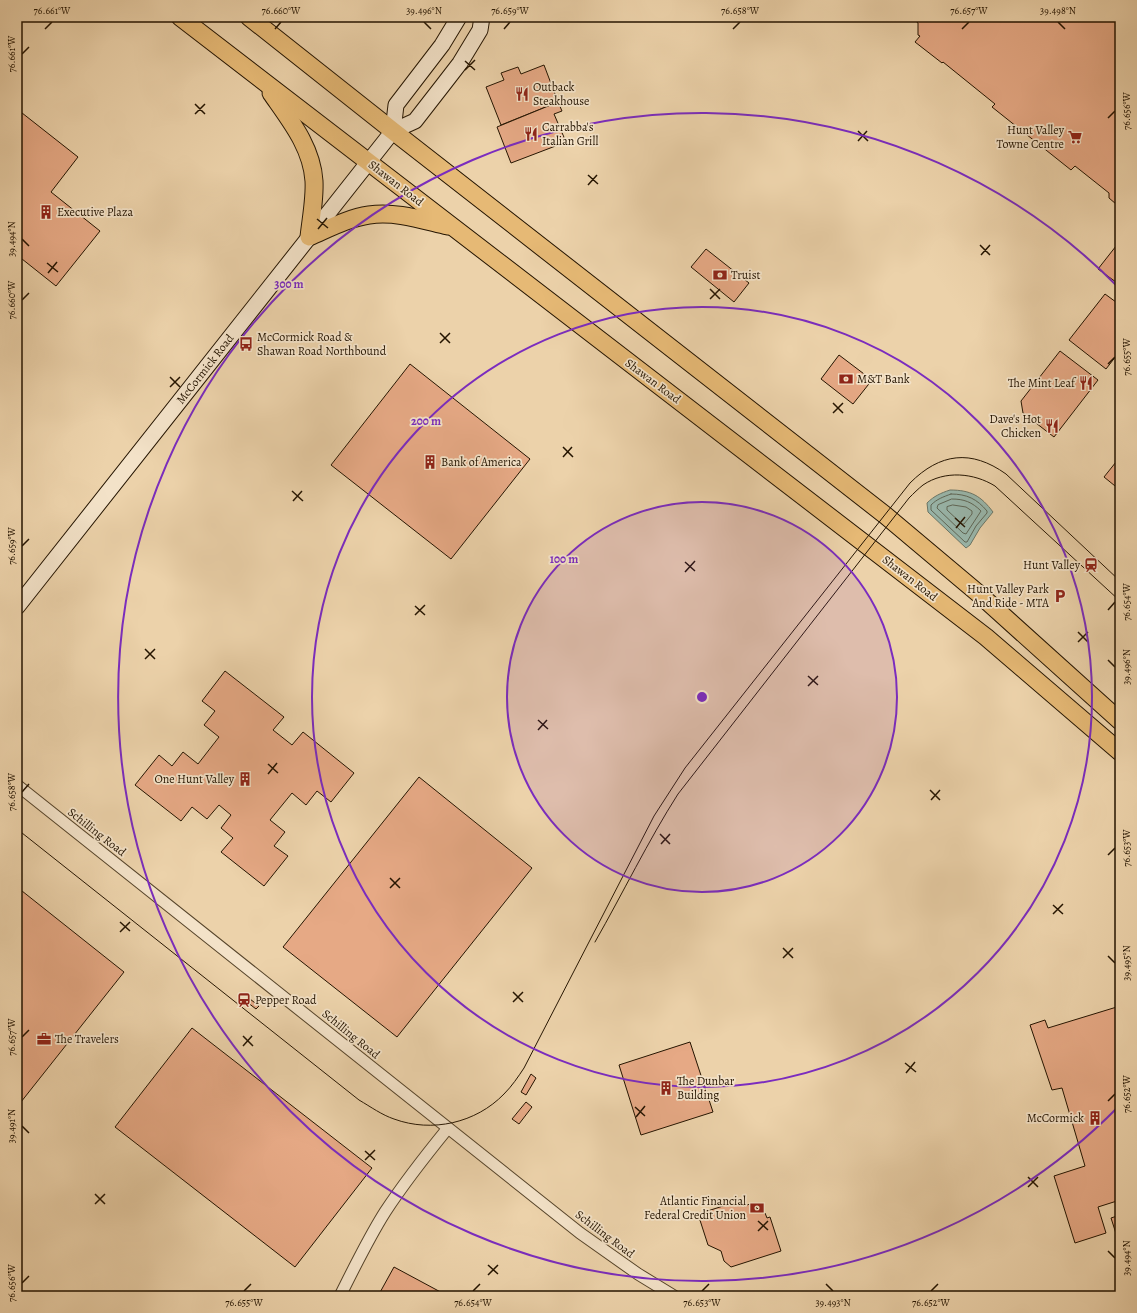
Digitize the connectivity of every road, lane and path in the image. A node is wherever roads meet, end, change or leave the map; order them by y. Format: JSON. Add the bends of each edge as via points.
{"nodes":[{"id":1,"x":180,"y":17,"type":"edge"},
{"id":2,"x":249,"y":17,"type":"edge"},
{"id":3,"x":459,"y":17,"type":"edge"},
{"id":4,"x":482,"y":17,"type":"edge"},
{"id":5,"x":261,"y":80,"type":"junction"},
{"id":6,"x":393,"y":132,"type":"junction"},
{"id":7,"x":368,"y":162,"type":"junction"},
{"id":8,"x":454,"y":228,"type":"junction"},
{"id":9,"x":309,"y":237,"type":"junction"},
{"id":10,"x":17,"y":607,"type":"edge"},
{"id":11,"x":1053,"y":661,"type":"junction"},
{"id":12,"x":1036,"y":678,"type":"junction"},
{"id":13,"x":1120,"y":721,"type":"edge"},
{"id":14,"x":1120,"y":752,"type":"edge"},
{"id":15,"x":17,"y":785,"type":"edge"},
{"id":16,"x":448,"y":1128,"type":"junction"},
{"id":17,"x":340,"y":1296,"type":"edge"},
{"id":18,"x":674,"y":1296,"type":"edge"}],
"edges":[{"from":1,"to":5,"type":"main road","name":"Shawan Road"},
{"from":2,"to":6,"type":"main road"},
{"from":3,"to":6,"type":"main road","via":[[442,45],[396,105]]},
{"from":4,"to":6,"type":"main road","name":"McCormick Road","via":[[480,30],[439,91],[415,121]]},
{"from":5,"to":7,"type":"main road","name":"Shawan Road"},
{"from":5,"to":9,"type":"main road","via":[[295,127],[311,166],[314,190]]},
{"from":6,"to":7,"type":"main road","name":"McCormick Road"},
{"from":6,"to":11,"type":"main road","via":[[886,515]]},
{"from":7,"to":8,"type":"main road","name":"Shawan Road"},
{"from":7,"to":9,"type":"main road","name":"McCormick Road"},
{"from":8,"to":9,"type":"main road","via":[[404,216],[380,214],[356,218]]},
{"from":8,"to":12,"type":"main road","name":"Shawan Road","via":[[928,591]]},
{"from":9,"to":10,"type":"main road","name":"McCormick Road"},
{"from":11,"to":12,"type":"main road"},
{"from":11,"to":13,"type":"main road"},
{"from":12,"to":14,"type":"main road","name":"Shawan Road"},
{"from":15,"to":16,"type":"street","name":"Schilling Road"},
{"from":16,"to":17,"type":"street","via":[[386,1212]]},
{"from":16,"to":18,"type":"street","name":"Schilling Road","via":[[605,1251]]}]}
